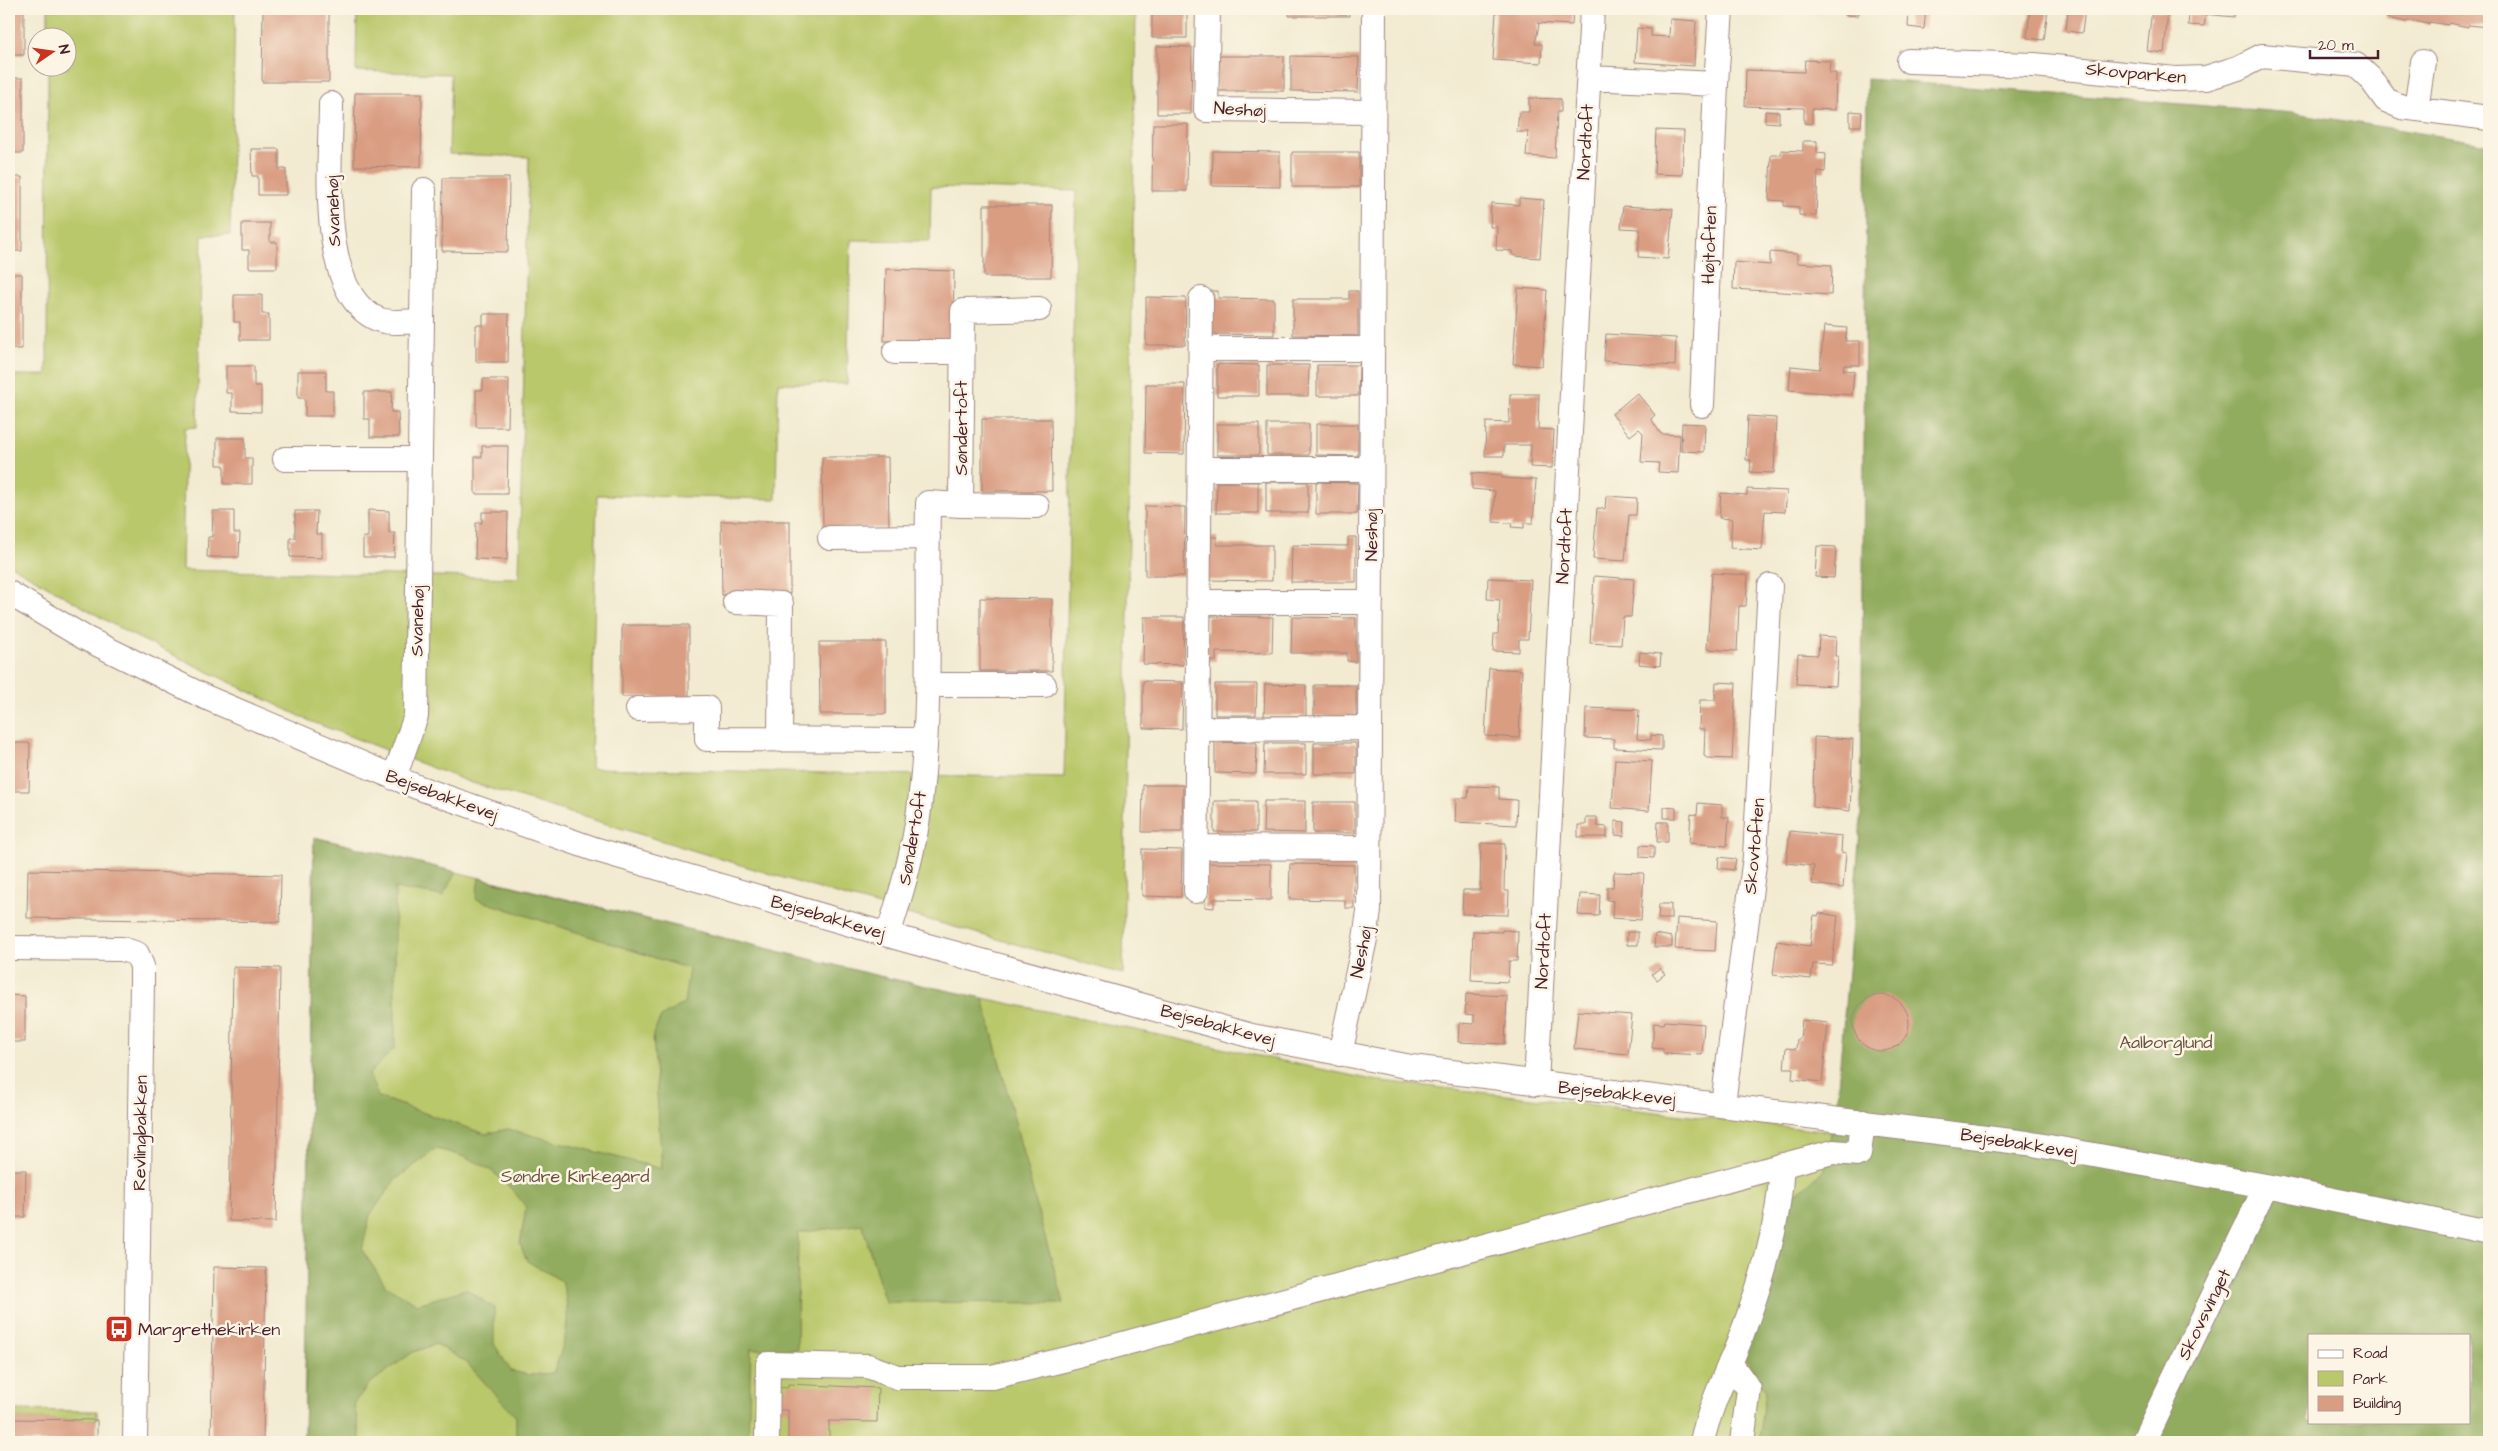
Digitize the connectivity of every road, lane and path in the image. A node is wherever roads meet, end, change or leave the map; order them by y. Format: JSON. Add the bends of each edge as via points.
{"nodes":[{"id":1,"x":1208,"y":9,"type":"edge"},
{"id":2,"x":1374,"y":9,"type":"edge"},
{"id":3,"x":1592,"y":9,"type":"edge"},
{"id":4,"x":1721,"y":9,"type":"edge"},
{"id":5,"x":1909,"y":61,"type":"dead end"},
{"id":6,"x":2423,"y":62,"type":"dead end"},
{"id":7,"x":1589,"y":78,"type":"junction"},
{"id":8,"x":1716,"y":84,"type":"junction"},
{"id":9,"x":331,"y":104,"type":"dead end"},
{"id":10,"x":2416,"y":109,"type":"junction"},
{"id":11,"x":1373,"y":112,"type":"junction"},
{"id":12,"x":2489,"y":118,"type":"edge"},
{"id":13,"x":424,"y":190,"type":"dead end"},
{"id":14,"x":1201,"y":299,"type":"dead end"},
{"id":15,"x":1039,"y":309,"type":"dead end"},
{"id":16,"x":422,"y":321,"type":"junction"},
{"id":17,"x":1201,"y":349,"type":"junction"},
{"id":18,"x":1372,"y":349,"type":"junction"},
{"id":19,"x":896,"y":352,"type":"dead end"},
{"id":20,"x":962,"y":352,"type":"junction"},
{"id":21,"x":1702,"y":406,"type":"dead end"},
{"id":22,"x":285,"y":459,"type":"dead end"},
{"id":23,"x":420,"y":459,"type":"junction"},
{"id":24,"x":1371,"y":469,"type":"junction"},
{"id":25,"x":1200,"y":470,"type":"junction"},
{"id":26,"x":961,"y":505,"type":"junction"},
{"id":27,"x":1037,"y":506,"type":"dead end"},
{"id":28,"x":928,"y":537,"type":"junction"},
{"id":29,"x":830,"y":538,"type":"dead end"},
{"id":30,"x":1770,"y":586,"type":"dead end"},
{"id":31,"x":9,"y":593,"type":"edge"},
{"id":32,"x":735,"y":602,"type":"dead end"},
{"id":33,"x":1199,"y":602,"type":"junction"},
{"id":34,"x":1371,"y":602,"type":"junction"},
{"id":35,"x":928,"y":684,"type":"junction"},
{"id":36,"x":1044,"y":685,"type":"dead end"},
{"id":37,"x":638,"y":710,"type":"dead end"},
{"id":38,"x":1197,"y":728,"type":"junction"},
{"id":39,"x":1370,"y":728,"type":"junction"},
{"id":40,"x":780,"y":740,"type":"junction"},
{"id":41,"x":924,"y":740,"type":"junction"},
{"id":42,"x":394,"y":778,"type":"junction"},
{"id":43,"x":1196,"y":847,"type":"junction"},
{"id":44,"x":1370,"y":848,"type":"junction"},
{"id":45,"x":1196,"y":891,"type":"dead end"},
{"id":46,"x":888,"y":935,"type":"junction"},
{"id":47,"x":9,"y":948,"type":"edge"},
{"id":48,"x":1340,"y":1054,"type":"junction"},
{"id":49,"x":1536,"y":1084,"type":"junction"},
{"id":50,"x":1723,"y":1104,"type":"junction"},
{"id":51,"x":1863,"y":1122,"type":"junction"},
{"id":52,"x":1782,"y":1165,"type":"junction"},
{"id":53,"x":2266,"y":1186,"type":"junction"},
{"id":54,"x":2489,"y":1232,"type":"edge"},
{"id":55,"x":1730,"y":1363,"type":"junction"},
{"id":56,"x":135,"y":1442,"type":"edge"},
{"id":57,"x":767,"y":1442,"type":"edge"},
{"id":58,"x":1702,"y":1442,"type":"edge"},
{"id":59,"x":1742,"y":1442,"type":"edge"},
{"id":60,"x":2143,"y":1442,"type":"edge"}],
"edges":[{"from":1,"to":11,"type":"street","name":"Neshøj","via":[[1206,110]]},
{"from":2,"to":11,"type":"street","name":"Neshøj"},
{"from":3,"to":7,"type":"street","name":"Nordtoft"},
{"from":4,"to":8,"type":"street","name":"Højtoften"},
{"from":5,"to":10,"type":"street","name":"Skovparken","via":[[2034,65],[2175,79],[2206,78],[2262,56],[2272,56],[2356,65],[2386,100]]},
{"from":6,"to":10,"type":"street"},
{"from":7,"to":8,"type":"street"},
{"from":7,"to":49,"type":"street","name":"Nordtoft"},
{"from":8,"to":21,"type":"street","name":"Højtoften"},
{"from":9,"to":16,"type":"street","name":"Svanehøj","via":[[331,231],[343,281],[356,301],[380,320]]},
{"from":10,"to":12,"type":"street","name":"Skovparken"},
{"from":11,"to":18,"type":"street","name":"Neshøj"},
{"from":13,"to":16,"type":"street","name":"Svanehøj"},
{"from":14,"to":17,"type":"street"},
{"from":15,"to":20,"type":"street","name":"Søndertoft","via":[[963,311]]},
{"from":16,"to":23,"type":"street","name":"Svanehøj"},
{"from":17,"to":18,"type":"street"},
{"from":17,"to":25,"type":"street"},
{"from":18,"to":24,"type":"street","name":"Neshøj"},
{"from":19,"to":20,"type":"street"},
{"from":20,"to":26,"type":"street","name":"Søndertoft"},
{"from":22,"to":23,"type":"street"},
{"from":23,"to":42,"type":"street","name":"Svanehøj","via":[[416,716]]},
{"from":24,"to":25,"type":"street"},
{"from":24,"to":34,"type":"street","name":"Neshøj"},
{"from":25,"to":33,"type":"street"},
{"from":26,"to":27,"type":"street","name":"Søndertoft"},
{"from":26,"to":28,"type":"street","name":"Søndertoft","via":[[928,503]]},
{"from":28,"to":29,"type":"street"},
{"from":28,"to":35,"type":"street","name":"Søndertoft"},
{"from":30,"to":50,"type":"street","name":"Skovtoften","via":[[1755,856]]},
{"from":31,"to":42,"type":"street","name":"Bejsebakkevej","via":[[85,638],[205,697]]},
{"from":32,"to":40,"type":"street","via":[[781,604]]},
{"from":33,"to":34,"type":"street"},
{"from":33,"to":38,"type":"street"},
{"from":34,"to":39,"type":"street","name":"Neshøj"},
{"from":35,"to":36,"type":"street"},
{"from":35,"to":41,"type":"street","name":"Søndertoft"},
{"from":37,"to":40,"type":"street","via":[[707,708],[708,739]]},
{"from":38,"to":39,"type":"street"},
{"from":38,"to":43,"type":"street"},
{"from":39,"to":44,"type":"street","name":"Neshøj"},
{"from":40,"to":41,"type":"street"},
{"from":41,"to":46,"type":"street","name":"Søndertoft","via":[[913,848]]},
{"from":42,"to":46,"type":"street","name":"Bejsebakkevej","via":[[594,849]]},
{"from":43,"to":44,"type":"street"},
{"from":43,"to":45,"type":"street"},
{"from":44,"to":48,"type":"street","name":"Neshøj","via":[[1365,939]]},
{"from":46,"to":48,"type":"street","name":"Bejsebakkevej","via":[[1252,1036]]},
{"from":47,"to":56,"type":"street","name":"Revlingbakken","via":[[122,949],[137,954],[140,959]]},
{"from":48,"to":49,"type":"street","name":"Bejsebakkevej"},
{"from":49,"to":50,"type":"street","name":"Bejsebakkevej"},
{"from":50,"to":51,"type":"street","name":"Bejsebakkevej"},
{"from":51,"to":52,"type":"street","via":[[1859,1154],[1833,1152]]},
{"from":51,"to":53,"type":"street","name":"Bejsebakkevej","via":[[2027,1143]]},
{"from":52,"to":55,"type":"street","via":[[1771,1248]]},
{"from":52,"to":57,"type":"street","via":[[992,1377],[897,1377],[868,1366],[768,1364]]},
{"from":53,"to":54,"type":"street","name":"Bejsebakkevej"},
{"from":53,"to":60,"type":"street","name":"Skovsvinget"},
{"from":55,"to":58,"type":"street"},
{"from":55,"to":59,"type":"street","via":[[1749,1390]]}]}
